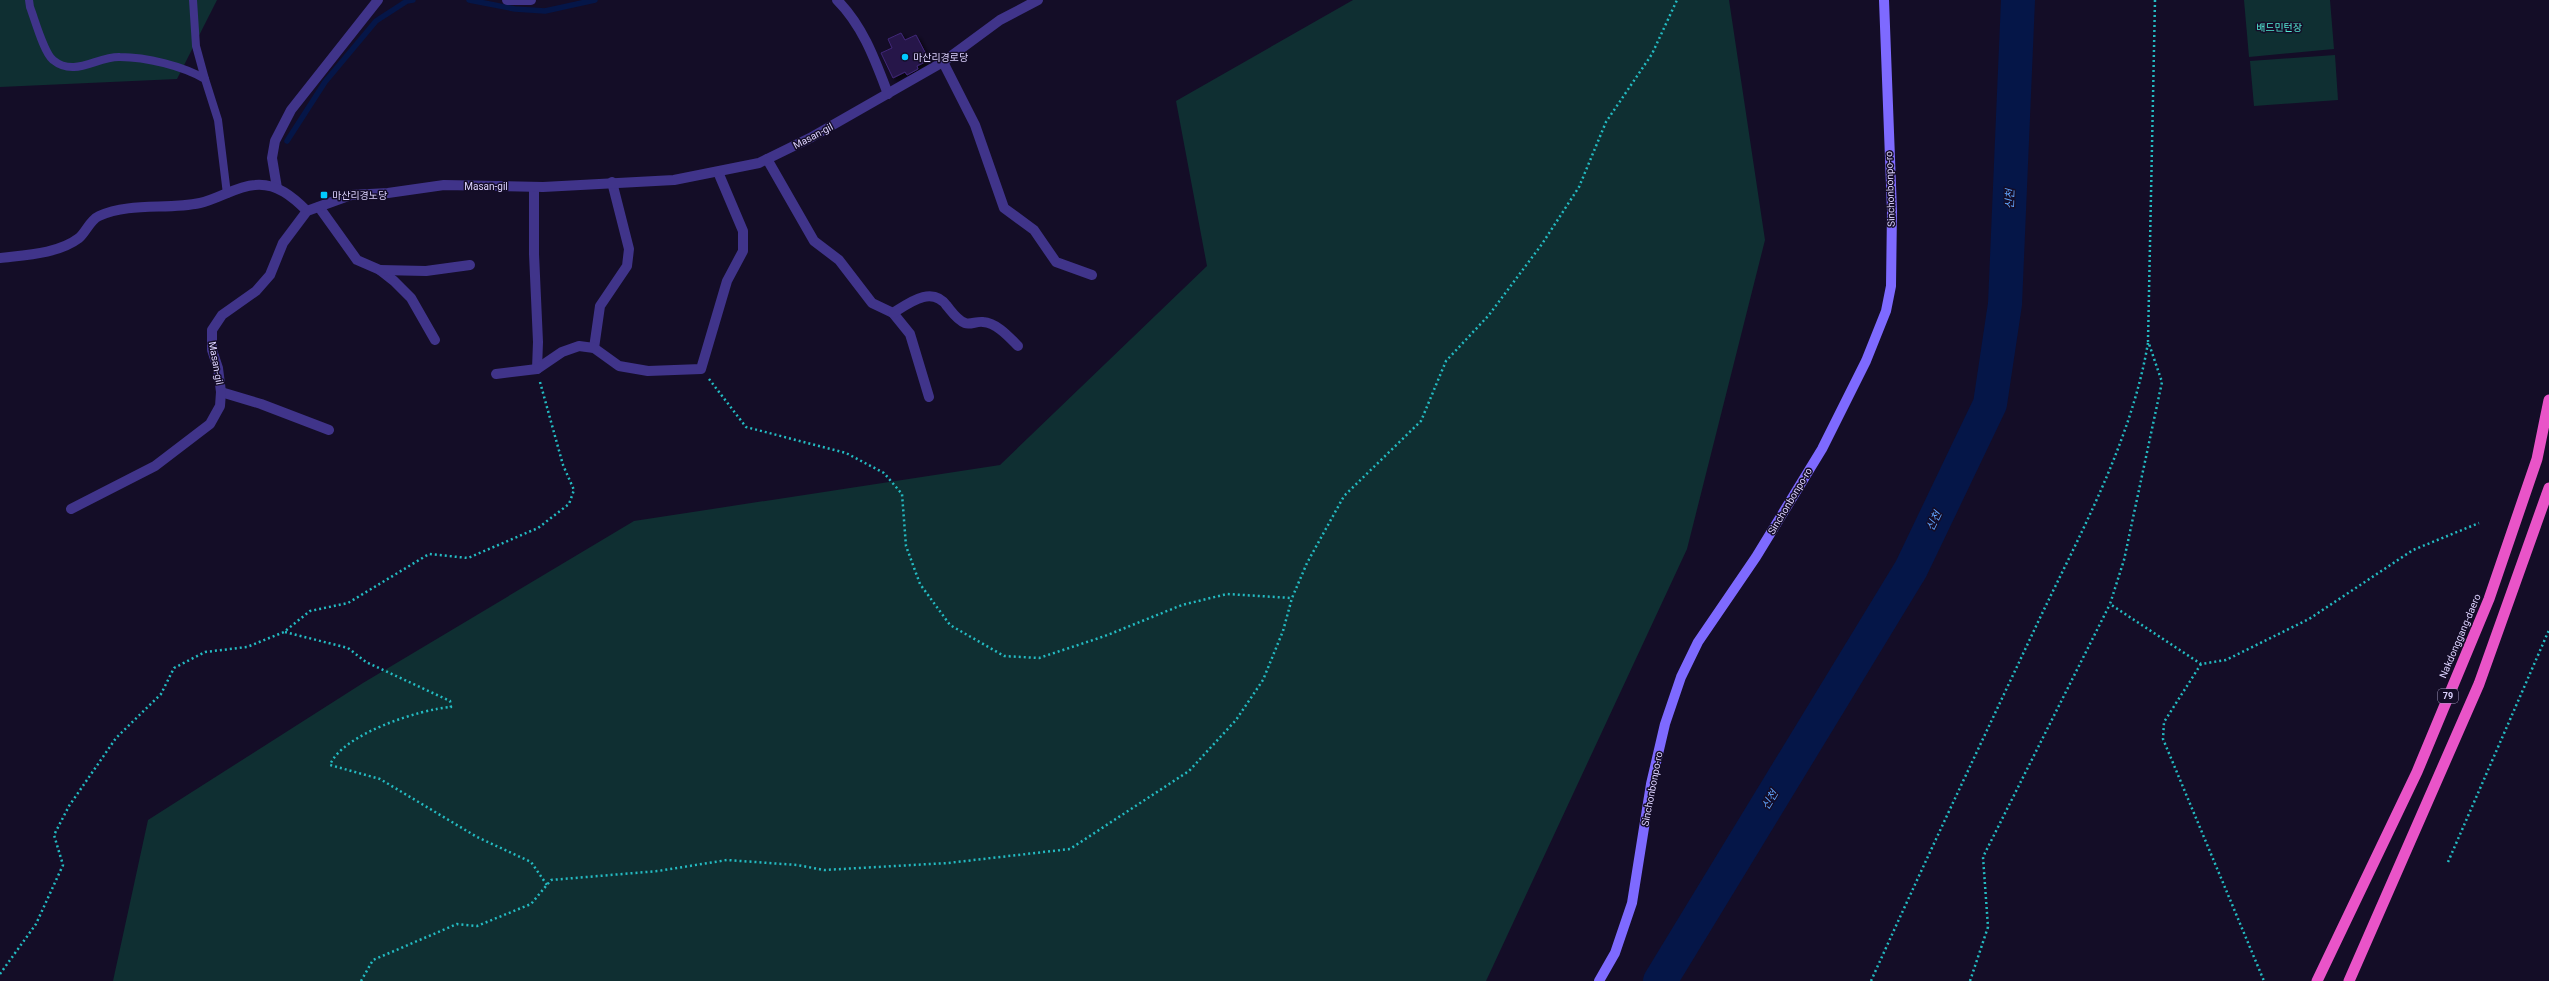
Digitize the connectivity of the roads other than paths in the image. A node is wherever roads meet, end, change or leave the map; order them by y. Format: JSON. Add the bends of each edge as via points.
{"nodes":[{"id":1,"x":29,"y":0,"type":"edge"},
{"id":2,"x":193,"y":0,"type":"edge"},
{"id":3,"x":378,"y":0,"type":"edge"},
{"id":4,"x":507,"y":0,"type":"edge"},
{"id":5,"x":531,"y":0,"type":"edge"},
{"id":6,"x":837,"y":0,"type":"edge"},
{"id":7,"x":1038,"y":0,"type":"edge"},
{"id":8,"x":1884,"y":0,"type":"edge"},
{"id":9,"x":943,"y":62,"type":"junction"},
{"id":10,"x":205,"y":79,"type":"junction"},
{"id":11,"x":888,"y":94,"type":"junction"},
{"id":12,"x":767,"y":159,"type":"junction"},
{"id":13,"x":718,"y":172,"type":"junction"},
{"id":14,"x":612,"y":182,"type":"junction"},
{"id":15,"x":534,"y":187,"type":"junction"},
{"id":16,"x":277,"y":188,"type":"junction"},
{"id":17,"x":227,"y":194,"type":"junction"},
{"id":18,"x":319,"y":207,"type":"junction"},
{"id":19,"x":307,"y":211,"type":"junction"},
{"id":20,"x":0,"y":258,"type":"edge"},
{"id":21,"x":470,"y":265,"type":"dead end"},
{"id":22,"x":380,"y":270,"type":"junction"},
{"id":23,"x":1092,"y":275,"type":"dead end"},
{"id":24,"x":894,"y":313,"type":"junction"},
{"id":25,"x":435,"y":340,"type":"dead end"},
{"id":26,"x":1018,"y":346,"type":"dead end"},
{"id":27,"x":594,"y":348,"type":"junction"},
{"id":28,"x":537,"y":369,"type":"junction"},
{"id":29,"x":496,"y":374,"type":"dead end"},
{"id":30,"x":221,"y":392,"type":"junction"},
{"id":31,"x":929,"y":397,"type":"dead end"},
{"id":32,"x":2549,"y":400,"type":"edge"},
{"id":33,"x":329,"y":430,"type":"dead end"},
{"id":34,"x":2549,"y":488,"type":"edge"},
{"id":35,"x":71,"y":509,"type":"dead end"},
{"id":36,"x":1599,"y":981,"type":"edge"},
{"id":37,"x":2317,"y":981,"type":"edge"},
{"id":38,"x":2349,"y":981,"type":"edge"}],
"edges":[{"from":1,"to":10,"type":"lane","via":[[52,60],[64,67],[75,68],[101,59],[120,57],[188,69]]},
{"from":2,"to":10,"type":"lane","via":[[196,46]]},
{"from":3,"to":16,"type":"street","via":[[291,110],[275,141],[272,158]]},
{"from":4,"to":5,"type":"street"},
{"from":6,"to":11,"type":"street","via":[[853,16],[871,50]]},
{"from":7,"to":9,"type":"street","name":"Masan-gil","via":[[1000,20]]},
{"from":8,"to":36,"type":"main road","name":"Sinchonbonpo-ro","via":[[1892,219],[1891,286],[1886,311],[1863,367],[1822,449],[1756,557],[1698,642],[1681,677],[1665,724],[1651,784],[1632,903],[1615,953]]},
{"from":9,"to":11,"type":"street","name":"Masan-gil"},
{"from":9,"to":23,"type":"street","via":[[975,125],[1004,208],[1034,230],[1056,262]]},
{"from":10,"to":17,"type":"lane","via":[[218,120]]},
{"from":11,"to":12,"type":"street","name":"Masan-gil"},
{"from":12,"to":13,"type":"street","name":"Masan-gil"},
{"from":12,"to":24,"type":"street","via":[[814,241],[839,260],[872,303]]},
{"from":13,"to":14,"type":"street","name":"Masan-gil","via":[[674,180]]},
{"from":13,"to":27,"type":"street","via":[[743,231],[743,251],[727,281],[702,369],[648,370],[619,366]]},
{"from":14,"to":15,"type":"street","name":"Masan-gil"},
{"from":14,"to":27,"type":"street","via":[[629,249],[627,266],[600,306]]},
{"from":15,"to":18,"type":"street","name":"Masan-gil","via":[[444,185],[388,194],[351,195]]},
{"from":15,"to":28,"type":"street"},
{"from":16,"to":17,"type":"street","via":[[255,185]]},
{"from":16,"to":19,"type":"street","via":[[291,195]]},
{"from":17,"to":20,"type":"street","via":[[200,203],[162,208],[122,209],[97,216],[78,238],[49,251]]},
{"from":18,"to":19,"type":"street","name":"Masan-gil"},
{"from":18,"to":22,"type":"street","via":[[357,260]]},
{"from":19,"to":30,"type":"street","name":"Masan-gil","via":[[283,243],[270,275],[256,291],[222,315],[212,330],[212,350],[218,368]]},
{"from":21,"to":22,"type":"street","via":[[426,272]]},
{"from":22,"to":25,"type":"street","via":[[411,298]]},
{"from":24,"to":26,"type":"street","via":[[915,299],[928,296],[943,300],[955,317],[965,324],[984,322],[1002,330]]},
{"from":24,"to":31,"type":"street","via":[[910,334]]},
{"from":27,"to":28,"type":"street","via":[[579,346],[562,352]]},
{"from":28,"to":29,"type":"street"},
{"from":30,"to":33,"type":"street"},
{"from":30,"to":35,"type":"street","name":"Masan-gil","via":[[220,406],[210,424],[193,439],[156,466]]},
{"from":32,"to":37,"type":"highway","name":"Nakdonggang-daero","number":"79","via":[[2538,459],[2489,599],[2417,772]]},
{"from":34,"to":38,"type":"highway","number":"79","via":[[2479,684]]}]}
